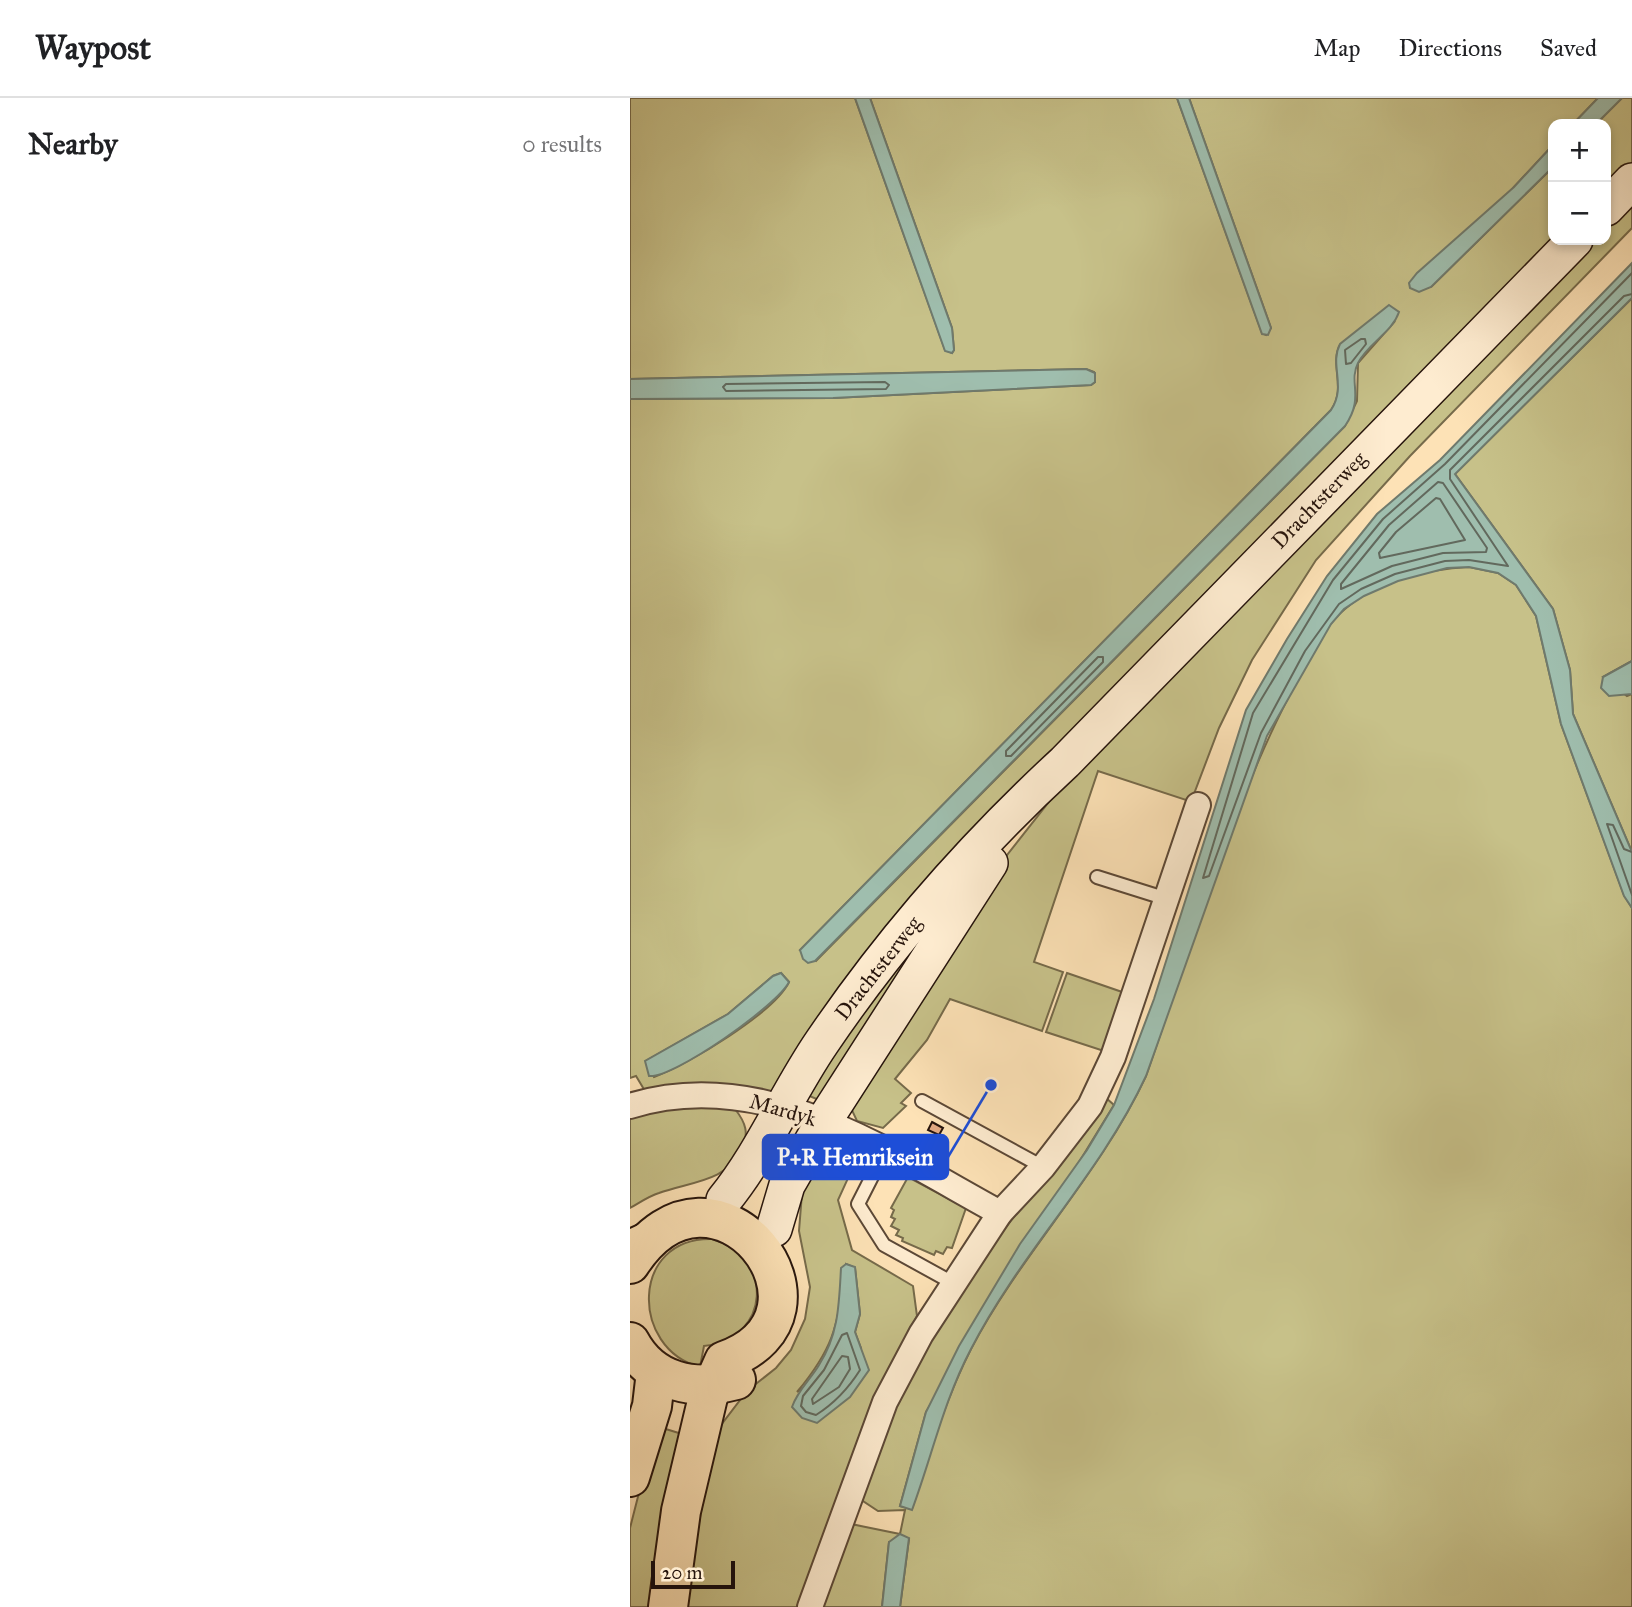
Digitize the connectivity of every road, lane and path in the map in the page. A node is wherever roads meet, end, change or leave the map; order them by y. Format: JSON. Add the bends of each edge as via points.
{"nodes":[{"id":1,"x":1632,"y":181,"type":"edge"},
{"id":2,"x":1611,"y":203,"type":"edge"},
{"id":3,"x":1569,"y":245,"type":"edge"},
{"id":4,"x":1065,"y":762,"type":"junction"},
{"id":5,"x":1198,"y":805,"type":"dead end"},
{"id":6,"x":1097,"y":877,"type":"dead end"},
{"id":7,"x":1167,"y":899,"type":"junction"},
{"id":8,"x":922,"y":1101,"type":"dead end"},
{"id":9,"x":630,"y":1106,"type":"edge"},
{"id":10,"x":783,"y":1106,"type":"junction"},
{"id":11,"x":824,"y":1121,"type":"junction"},
{"id":12,"x":885,"y":1151,"type":"junction"},
{"id":13,"x":1043,"y":1167,"type":"junction"},
{"id":14,"x":716,"y":1209,"type":"junction"},
{"id":15,"x":1000,"y":1213,"type":"junction"},
{"id":16,"x":774,"y":1229,"type":"junction"},
{"id":17,"x":635,"y":1240,"type":"edge"},
{"id":18,"x":953,"y":1283,"type":"junction"},
{"id":19,"x":630,"y":1342,"type":"edge"},
{"id":20,"x":656,"y":1372,"type":"junction"},
{"id":21,"x":712,"y":1386,"type":"junction"},
{"id":22,"x":630,"y":1477,"type":"edge"},
{"id":23,"x":668,"y":1607,"type":"edge"},
{"id":24,"x":810,"y":1607,"type":"edge"}],
"edges":[{"from":1,"to":2,"type":"main road"},
{"from":3,"to":4,"type":"main road","name":"Drachtsterweg"},
{"from":4,"to":10,"type":"main road","name":"Drachtsterweg","via":[[1005,818],[882,959]]},
{"from":4,"to":11,"type":"main road","name":"Drachtsterweg","via":[[960,906]]},
{"from":5,"to":7,"type":"street"},
{"from":6,"to":7,"type":"lane"},
{"from":7,"to":13,"type":"street","via":[[1113,1057],[1090,1105]]},
{"from":8,"to":13,"type":"lane"},
{"from":9,"to":10,"type":"street","name":"Mardyk","via":[[685,1094]]},
{"from":10,"to":11,"type":"street","name":"Mardyk"},
{"from":10,"to":14,"type":"main road","name":"Drachtsterweg","via":[[747,1170]]},
{"from":11,"to":12,"type":"street","name":"Mardyk"},
{"from":11,"to":16,"type":"main road","name":"Drachtsterweg","via":[[787,1185]]},
{"from":12,"to":15,"type":"street","name":"Mardyk"},
{"from":12,"to":18,"type":"lane","via":[[858,1204],[884,1245]]},
{"from":13,"to":15,"type":"street"},
{"from":14,"to":16,"type":"main road","via":[[756,1213]]},
{"from":14,"to":17,"type":"main road"},
{"from":14,"to":21,"type":"main road","via":[[726,1223],[752,1237],[773,1270],[777,1293],[765,1332],[744,1352],[724,1362]]},
{"from":15,"to":18,"type":"street"},
{"from":16,"to":21,"type":"main road","via":[[795,1265],[798,1292],[793,1323],[764,1365],[742,1378]]},
{"from":18,"to":24,"type":"street","via":[[885,1402]]},
{"from":19,"to":20,"type":"main road"},
{"from":20,"to":21,"type":"main road","via":[[683,1384]]},
{"from":20,"to":22,"type":"main road","via":[[652,1406]]},
{"from":21,"to":23,"type":"main road","via":[[681,1511]]}]}
